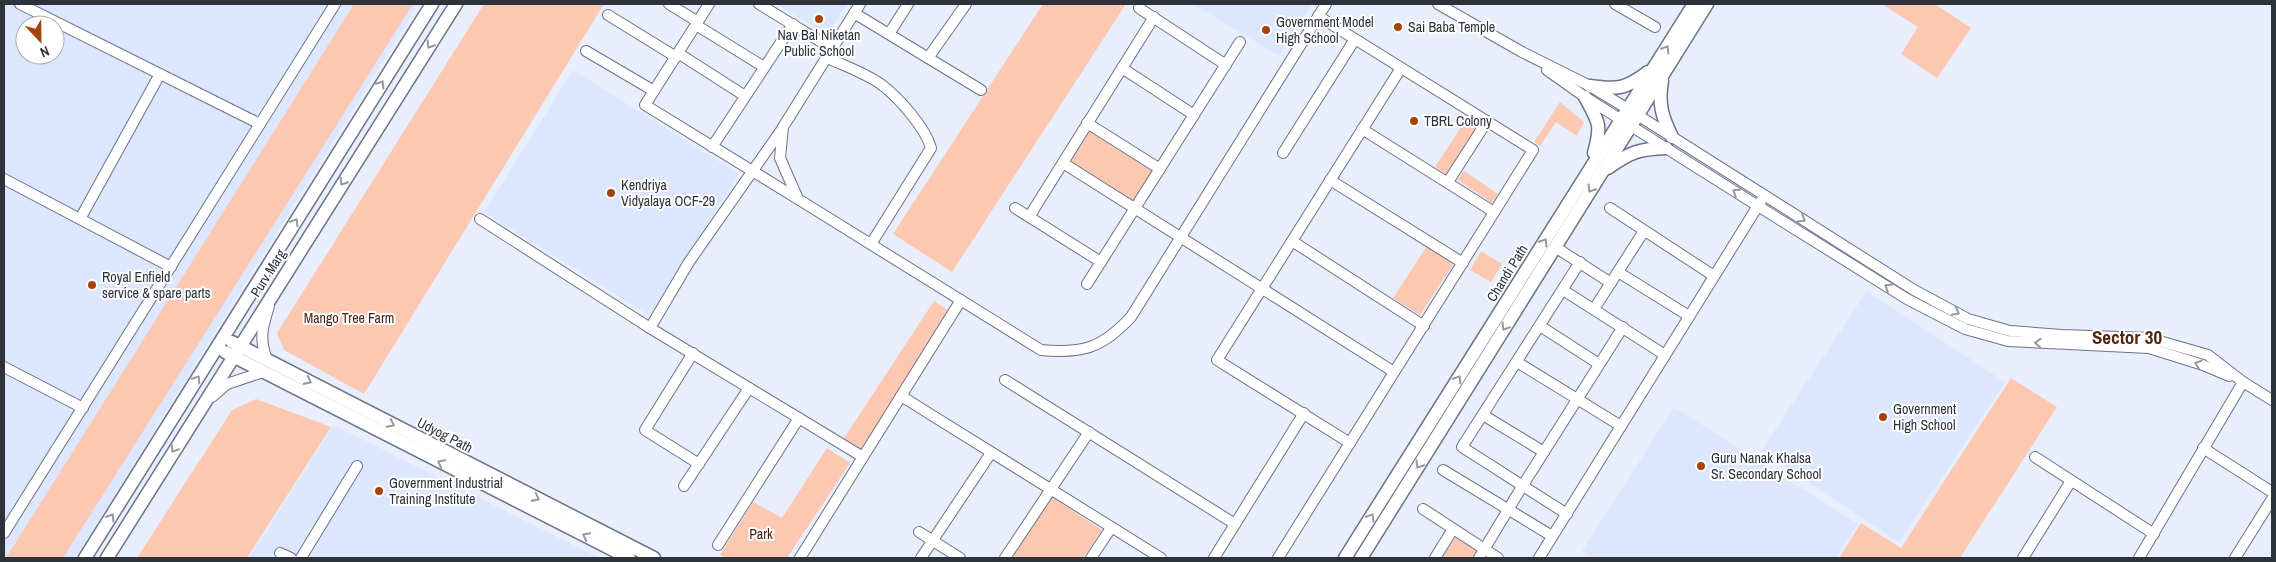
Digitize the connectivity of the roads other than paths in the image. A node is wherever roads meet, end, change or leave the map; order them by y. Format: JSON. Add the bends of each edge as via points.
{"nodes":[{"id":1,"x":20,"y":4,"type":"edge"},
{"id":2,"x":335,"y":4,"type":"edge"},
{"id":3,"x":432,"y":4,"type":"edge"},
{"id":4,"x":456,"y":4,"type":"edge"},
{"id":5,"x":669,"y":4,"type":"edge"},
{"id":6,"x":709,"y":4,"type":"edge"},
{"id":7,"x":759,"y":4,"type":"edge"},
{"id":8,"x":860,"y":4,"type":"edge"},
{"id":9,"x":908,"y":4,"type":"edge"},
{"id":10,"x":966,"y":4,"type":"edge"},
{"id":11,"x":1326,"y":4,"type":"edge"},
{"id":12,"x":1438,"y":4,"type":"edge"},
{"id":13,"x":1616,"y":4,"type":"edge"},
{"id":14,"x":1694,"y":4,"type":"edge"},
{"id":15,"x":1707,"y":4,"type":"edge"},
{"id":16,"x":1139,"y":8,"type":"dead end"},
{"id":17,"x":1633,"y":8,"type":"edge"},
{"id":18,"x":854,"y":13,"type":"junction"},
{"id":19,"x":608,"y":14,"type":"dead end"},
{"id":20,"x":1318,"y":16,"type":"junction"},
{"id":21,"x":1154,"y":17,"type":"junction"},
{"id":22,"x":697,"y":23,"type":"junction"},
{"id":23,"x":793,"y":24,"type":"junction"},
{"id":24,"x":1655,"y":27,"type":"dead end"},
{"id":25,"x":889,"y":34,"type":"junction"},
{"id":26,"x":1355,"y":39,"type":"junction"},
{"id":27,"x":1240,"y":42,"type":"dead end"},
{"id":28,"x":586,"y":51,"type":"dead end"},
{"id":29,"x":829,"y":52,"type":"junction"},
{"id":30,"x":677,"y":55,"type":"junction"},
{"id":31,"x":928,"y":58,"type":"junction"},
{"id":32,"x":1226,"y":65,"type":"junction"},
{"id":33,"x":764,"y":67,"type":"junction"},
{"id":34,"x":1122,"y":68,"type":"junction"},
{"id":35,"x":1401,"y":68,"type":"junction"},
{"id":36,"x":1659,"y":70,"type":"junction"},
{"id":37,"x":160,"y":74,"type":"junction"},
{"id":38,"x":981,"y":90,"type":"dead end"},
{"id":39,"x":654,"y":91,"type":"junction"},
{"id":40,"x":1588,"y":92,"type":"junction"},
{"id":41,"x":745,"y":96,"type":"junction"},
{"id":42,"x":1194,"y":115,"type":"junction"},
{"id":43,"x":1629,"y":118,"type":"junction"},
{"id":44,"x":1487,"y":121,"type":"junction"},
{"id":45,"x":1088,"y":123,"type":"junction"},
{"id":46,"x":260,"y":124,"type":"junction"},
{"id":47,"x":783,"y":127,"type":"junction"},
{"id":48,"x":1362,"y":129,"type":"junction"},
{"id":49,"x":1669,"y":143,"type":"junction"},
{"id":50,"x":712,"y":147,"type":"junction"},
{"id":51,"x":1283,"y":153,"type":"dead end"},
{"id":52,"x":1063,"y":163,"type":"junction"},
{"id":53,"x":1160,"y":170,"type":"junction"},
{"id":54,"x":1596,"y":170,"type":"junction"},
{"id":55,"x":753,"y":172,"type":"junction"},
{"id":56,"x":4,"y":179,"type":"edge"},
{"id":57,"x":1330,"y":180,"type":"junction"},
{"id":58,"x":1448,"y":182,"type":"junction"},
{"id":59,"x":1764,"y":196,"type":"junction"},
{"id":60,"x":798,"y":199,"type":"junction"},
{"id":61,"x":1758,"y":206,"type":"junction"},
{"id":62,"x":1015,"y":208,"type":"dead end"},
{"id":63,"x":1135,"y":208,"type":"junction"},
{"id":64,"x":1610,"y":208,"type":"dead end"},
{"id":65,"x":1494,"y":212,"type":"junction"},
{"id":66,"x":1029,"y":217,"type":"junction"},
{"id":67,"x":80,"y":219,"type":"junction"},
{"id":68,"x":480,"y":219,"type":"dead end"},
{"id":69,"x":1644,"y":230,"type":"junction"},
{"id":70,"x":1181,"y":237,"type":"junction"},
{"id":71,"x":1292,"y":240,"type":"junction"},
{"id":72,"x":871,"y":244,"type":"junction"},
{"id":73,"x":1555,"y":247,"type":"junction"},
{"id":74,"x":1101,"y":262,"type":"junction"},
{"id":75,"x":1580,"y":262,"type":"junction"},
{"id":76,"x":1463,"y":263,"type":"junction"},
{"id":77,"x":171,"y":267,"type":"junction"},
{"id":78,"x":1618,"y":272,"type":"junction"},
{"id":79,"x":1714,"y":276,"type":"junction"},
{"id":80,"x":1611,"y":283,"type":"junction"},
{"id":81,"x":1087,"y":284,"type":"dead end"},
{"id":82,"x":1262,"y":289,"type":"junction"},
{"id":83,"x":1563,"y":290,"type":"junction"},
{"id":84,"x":273,"y":293,"type":"junction"},
{"id":85,"x":961,"y":300,"type":"junction"},
{"id":86,"x":1594,"y":309,"type":"junction"},
{"id":87,"x":1689,"y":316,"type":"junction"},
{"id":88,"x":1424,"y":326,"type":"junction"},
{"id":89,"x":1540,"y":326,"type":"junction"},
{"id":90,"x":1623,"y":327,"type":"junction"},
{"id":91,"x":650,"y":328,"type":"junction"},
{"id":92,"x":220,"y":343,"type":"junction"},
{"id":93,"x":236,"y":351,"type":"junction"},
{"id":94,"x":693,"y":352,"type":"junction"},
{"id":95,"x":1666,"y":355,"type":"junction"},
{"id":96,"x":1517,"y":362,"type":"junction"},
{"id":97,"x":1599,"y":364,"type":"junction"},
{"id":98,"x":265,"y":366,"type":"junction"},
{"id":99,"x":4,"y":367,"type":"edge"},
{"id":100,"x":1394,"y":372,"type":"junction"},
{"id":101,"x":1005,"y":380,"type":"dead end"},
{"id":102,"x":2243,"y":382,"type":"junction"},
{"id":103,"x":749,"y":388,"type":"junction"},
{"id":104,"x":901,"y":396,"type":"junction"},
{"id":105,"x":1578,"y":399,"type":"junction"},
{"id":106,"x":2272,"y":400,"type":"edge"},
{"id":107,"x":83,"y":408,"type":"junction"},
{"id":108,"x":200,"y":408,"type":"junction"},
{"id":109,"x":1304,"y":413,"type":"junction"},
{"id":110,"x":1483,"y":415,"type":"junction"},
{"id":111,"x":799,"y":418,"type":"junction"},
{"id":112,"x":1621,"y":426,"type":"junction"},
{"id":113,"x":1088,"y":432,"type":"junction"},
{"id":114,"x":1350,"y":443,"type":"junction"},
{"id":115,"x":2203,"y":448,"type":"junction"},
{"id":116,"x":1544,"y":452,"type":"junction"},
{"id":117,"x":991,"y":453,"type":"junction"},
{"id":118,"x":863,"y":457,"type":"junction"},
{"id":119,"x":2035,"y":457,"type":"dead end"},
{"id":120,"x":699,"y":464,"type":"junction"},
{"id":121,"x":357,"y":466,"type":"dead end"},
{"id":122,"x":1443,"y":470,"type":"dead end"},
{"id":123,"x":2072,"y":481,"type":"junction"},
{"id":124,"x":1523,"y":485,"type":"junction"},
{"id":125,"x":684,"y":486,"type":"dead end"},
{"id":126,"x":1050,"y":490,"type":"junction"},
{"id":127,"x":2272,"y":492,"type":"edge"},
{"id":128,"x":2272,"y":499,"type":"edge"},
{"id":129,"x":1423,"y":509,"type":"dead end"},
{"id":130,"x":1508,"y":509,"type":"junction"},
{"id":131,"x":1567,"y":514,"type":"junction"},
{"id":132,"x":1235,"y":524,"type":"junction"},
{"id":133,"x":1111,"y":528,"type":"junction"},
{"id":134,"x":1453,"y":529,"type":"junction"},
{"id":135,"x":919,"y":532,"type":"dead end"},
{"id":136,"x":4,"y":533,"type":"edge"},
{"id":137,"x":2154,"y":534,"type":"junction"},
{"id":138,"x":1552,"y":536,"type":"junction"},
{"id":139,"x":932,"y":540,"type":"junction"},
{"id":140,"x":718,"y":545,"type":"dead end"},
{"id":141,"x":280,"y":553,"type":"dead end"},
{"id":142,"x":1482,"y":554,"type":"edge"},
{"id":143,"x":85,"y":558,"type":"edge"},
{"id":144,"x":107,"y":558,"type":"edge"},
{"id":145,"x":291,"y":558,"type":"edge"},
{"id":146,"x":301,"y":558,"type":"edge"},
{"id":147,"x":629,"y":558,"type":"edge"},
{"id":148,"x":654,"y":558,"type":"edge"},
{"id":149,"x":800,"y":558,"type":"edge"},
{"id":150,"x":921,"y":558,"type":"edge"},
{"id":151,"x":960,"y":558,"type":"edge"},
{"id":152,"x":1005,"y":558,"type":"edge"},
{"id":153,"x":1091,"y":558,"type":"edge"},
{"id":154,"x":1160,"y":558,"type":"edge"},
{"id":155,"x":1214,"y":558,"type":"edge"},
{"id":156,"x":1278,"y":558,"type":"edge"},
{"id":157,"x":1345,"y":558,"type":"edge"},
{"id":158,"x":1361,"y":558,"type":"edge"},
{"id":159,"x":1435,"y":558,"type":"edge"},
{"id":160,"x":1498,"y":558,"type":"edge"},
{"id":161,"x":1539,"y":558,"type":"edge"},
{"id":162,"x":2023,"y":558,"type":"edge"},
{"id":163,"x":2139,"y":558,"type":"edge"},
{"id":164,"x":2235,"y":558,"type":"edge"}],
"edges":[{"from":1,"to":37,"type":"street"},
{"from":2,"to":46,"type":"street"},
{"from":92,"to":3,"type":"main road","name":"Purv Marg","one_way":true},
{"from":4,"to":84,"type":"main road","name":"Purv Marg","one_way":true},
{"from":5,"to":22,"type":"street"},
{"from":6,"to":22,"type":"street"},
{"from":7,"to":23,"type":"street"},
{"from":8,"to":18,"type":"street"},
{"from":9,"to":25,"type":"street"},
{"from":10,"to":31,"type":"street"},
{"from":11,"to":20,"type":"street"},
{"from":12,"to":40,"type":"street"},
{"from":13,"to":17,"type":"street"},
{"from":36,"to":14,"type":"main road","name":"Chandi Path","one_way":true},
{"from":15,"to":36,"type":"main road","name":"Chandi Path"},
{"from":16,"to":21,"type":"street"},
{"from":17,"to":24,"type":"street"},
{"from":18,"to":25,"type":"street"},
{"from":18,"to":29,"type":"street"},
{"from":19,"to":30,"type":"street"},
{"from":20,"to":26,"type":"street"},
{"from":20,"to":70,"type":"street"},
{"from":21,"to":32,"type":"street"},
{"from":21,"to":34,"type":"street"},
{"from":22,"to":30,"type":"street"},
{"from":22,"to":33,"type":"street"},
{"from":23,"to":29,"type":"street"},
{"from":23,"to":33,"type":"street"},
{"from":25,"to":31,"type":"street"},
{"from":26,"to":35,"type":"street"},
{"from":26,"to":51,"type":"street"},
{"from":27,"to":32,"type":"street"},
{"from":28,"to":39,"type":"street"},
{"from":29,"to":47,"type":"street"},
{"from":29,"to":72,"type":"street","via":[[881,84],[907,110],[928,137],[931,148]]},
{"from":30,"to":39,"type":"street"},
{"from":30,"to":41,"type":"street"},
{"from":31,"to":38,"type":"street"},
{"from":32,"to":42,"type":"street"},
{"from":33,"to":41,"type":"street"},
{"from":34,"to":42,"type":"street"},
{"from":34,"to":45,"type":"street"},
{"from":35,"to":44,"type":"street"},
{"from":35,"to":48,"type":"street"},
{"from":36,"to":40,"type":"main road","via":[[1617,90]]},
{"from":36,"to":43,"type":"main road","name":"Chandi Path"},
{"from":36,"to":49,"type":"main road","via":[[1658,99]]},
{"from":37,"to":46,"type":"street"},
{"from":37,"to":67,"type":"street"},
{"from":39,"to":50,"type":"street","via":[[645,106]]},
{"from":40,"to":43,"type":"street"},
{"from":40,"to":54,"type":"main road","via":[[1600,133]]},
{"from":41,"to":50,"type":"street"},
{"from":42,"to":53,"type":"street"},
{"from":43,"to":49,"type":"street"},
{"from":43,"to":54,"type":"main road","name":"Chandi Path"},
{"from":44,"to":58,"type":"street"},
{"from":44,"to":65,"type":"street","via":[[1533,150]]},
{"from":45,"to":52,"type":"street"},
{"from":45,"to":53,"type":"street"},
{"from":46,"to":77,"type":"street"},
{"from":47,"to":55,"type":"street"},
{"from":47,"to":60,"type":"street","via":[[780,158]]},
{"from":48,"to":57,"type":"street"},
{"from":48,"to":58,"type":"street"},
{"from":49,"to":54,"type":"main road","via":[[1639,150]]},
{"from":49,"to":59,"type":"street"},
{"from":61,"to":49,"type":"street","one_way":true},
{"from":50,"to":55,"type":"street"},
{"from":52,"to":63,"type":"street"},
{"from":52,"to":66,"type":"street"},
{"from":53,"to":63,"type":"street"},
{"from":54,"to":73,"type":"main road","name":"Chandi Path","one_way":true},
{"from":157,"to":54,"type":"main road","name":"Chandi Path","one_way":true},
{"from":55,"to":60,"type":"street"},
{"from":55,"to":91,"type":"street","via":[[689,262]]},
{"from":56,"to":67,"type":"street"},
{"from":57,"to":71,"type":"street"},
{"from":57,"to":76,"type":"street"},
{"from":58,"to":65,"type":"street"},
{"from":59,"to":61,"type":"street"},
{"from":59,"to":102,"type":"street","one_way":true,"via":[[1914,290],[1968,319],[2010,331],[2149,338],[2208,355]]},
{"from":60,"to":72,"type":"street"},
{"from":61,"to":79,"type":"street"},
{"from":102,"to":61,"type":"street","one_way":true,"via":[[2149,348],[2008,341],[1965,329],[1908,299]]},
{"from":62,"to":66,"type":"street"},
{"from":63,"to":70,"type":"street"},
{"from":63,"to":74,"type":"street"},
{"from":64,"to":69,"type":"street"},
{"from":65,"to":76,"type":"street"},
{"from":66,"to":74,"type":"street"},
{"from":67,"to":77,"type":"street"},
{"from":68,"to":91,"type":"street"},
{"from":69,"to":78,"type":"street"},
{"from":69,"to":79,"type":"street"},
{"from":70,"to":82,"type":"street"},
{"from":70,"to":85,"type":"street","via":[[1131,317],[1112,337],[1087,348],[1065,352],[1041,350]]},
{"from":71,"to":82,"type":"street"},
{"from":71,"to":88,"type":"street"},
{"from":72,"to":85,"type":"street"},
{"from":73,"to":75,"type":"street"},
{"from":73,"to":158,"type":"main road","name":"Chandi Path","one_way":true},
{"from":74,"to":81,"type":"street"},
{"from":75,"to":80,"type":"street"},
{"from":75,"to":83,"type":"street"},
{"from":76,"to":88,"type":"street"},
{"from":77,"to":107,"type":"street"},
{"from":78,"to":80,"type":"street"},
{"from":78,"to":87,"type":"street"},
{"from":79,"to":87,"type":"street"},
{"from":80,"to":86,"type":"street"},
{"from":82,"to":100,"type":"street"},
{"from":82,"to":109,"type":"street","via":[[1217,360]]},
{"from":83,"to":86,"type":"street"},
{"from":83,"to":89,"type":"street"},
{"from":84,"to":93,"type":"main road","name":"Purv Marg"},
{"from":84,"to":98,"type":"street","via":[[261,331]]},
{"from":85,"to":104,"type":"street"},
{"from":86,"to":90,"type":"street"},
{"from":87,"to":95,"type":"street"},
{"from":88,"to":100,"type":"street"},
{"from":89,"to":96,"type":"street"},
{"from":89,"to":97,"type":"street"},
{"from":90,"to":95,"type":"street"},
{"from":90,"to":97,"type":"street"},
{"from":91,"to":94,"type":"street"},
{"from":92,"to":93,"type":"main road","name":"Udyog Path"},
{"from":143,"to":92,"type":"main road","name":"Purv Marg","one_way":true},
{"from":93,"to":98,"type":"main road","name":"Udyog Path"},
{"from":93,"to":108,"type":"main road","name":"Purv Marg"},
{"from":94,"to":103,"type":"street"},
{"from":94,"to":120,"type":"street","via":[[644,430]]},
{"from":95,"to":112,"type":"street"},
{"from":96,"to":105,"type":"street"},
{"from":96,"to":110,"type":"street"},
{"from":97,"to":105,"type":"street"},
{"from":98,"to":108,"type":"street","via":[[227,384]]},
{"from":147,"to":98,"type":"main road","name":"Udyog Path","one_way":true},
{"from":98,"to":148,"type":"main road","name":"Udyog Path","one_way":true},
{"from":99,"to":107,"type":"street"},
{"from":100,"to":114,"type":"street"},
{"from":101,"to":113,"type":"street"},
{"from":102,"to":106,"type":"street"},
{"from":102,"to":115,"type":"street"},
{"from":103,"to":111,"type":"street"},
{"from":103,"to":120,"type":"street"},
{"from":104,"to":117,"type":"street"},
{"from":104,"to":118,"type":"street"},
{"from":105,"to":112,"type":"street"},
{"from":105,"to":116,"type":"street"},
{"from":107,"to":136,"type":"street"},
{"from":108,"to":144,"type":"main road","name":"Purv Marg","one_way":true},
{"from":109,"to":114,"type":"street"},
{"from":109,"to":132,"type":"street"},
{"from":110,"to":116,"type":"street"},
{"from":110,"to":124,"type":"street","via":[[1462,447]]},
{"from":111,"to":118,"type":"street"},
{"from":111,"to":140,"type":"street"},
{"from":112,"to":131,"type":"street"},
{"from":113,"to":126,"type":"street"},
{"from":113,"to":132,"type":"street"},
{"from":114,"to":156,"type":"street"},
{"from":115,"to":127,"type":"street"},
{"from":115,"to":137,"type":"street"},
{"from":116,"to":124,"type":"street"},
{"from":117,"to":126,"type":"street"},
{"from":117,"to":139,"type":"street"},
{"from":118,"to":149,"type":"street"},
{"from":119,"to":123,"type":"street"},
{"from":120,"to":125,"type":"street"},
{"from":121,"to":146,"type":"street"},
{"from":122,"to":130,"type":"street"},
{"from":123,"to":137,"type":"street"},
{"from":123,"to":162,"type":"street"},
{"from":124,"to":130,"type":"street"},
{"from":124,"to":131,"type":"street"},
{"from":126,"to":133,"type":"street"},
{"from":126,"to":152,"type":"street"},
{"from":128,"to":164,"type":"street"},
{"from":129,"to":134,"type":"street"},
{"from":130,"to":138,"type":"street"},
{"from":130,"to":142,"type":"street"},
{"from":131,"to":138,"type":"street"},
{"from":132,"to":155,"type":"street"},
{"from":133,"to":153,"type":"street"},
{"from":133,"to":154,"type":"street"},
{"from":134,"to":142,"type":"street"},
{"from":134,"to":159,"type":"street"},
{"from":135,"to":139,"type":"street"},
{"from":137,"to":163,"type":"street"},
{"from":138,"to":161,"type":"street"},
{"from":139,"to":150,"type":"street"},
{"from":139,"to":151,"type":"street"},
{"from":141,"to":145,"type":"street"},
{"from":142,"to":160,"type":"street"}]}
